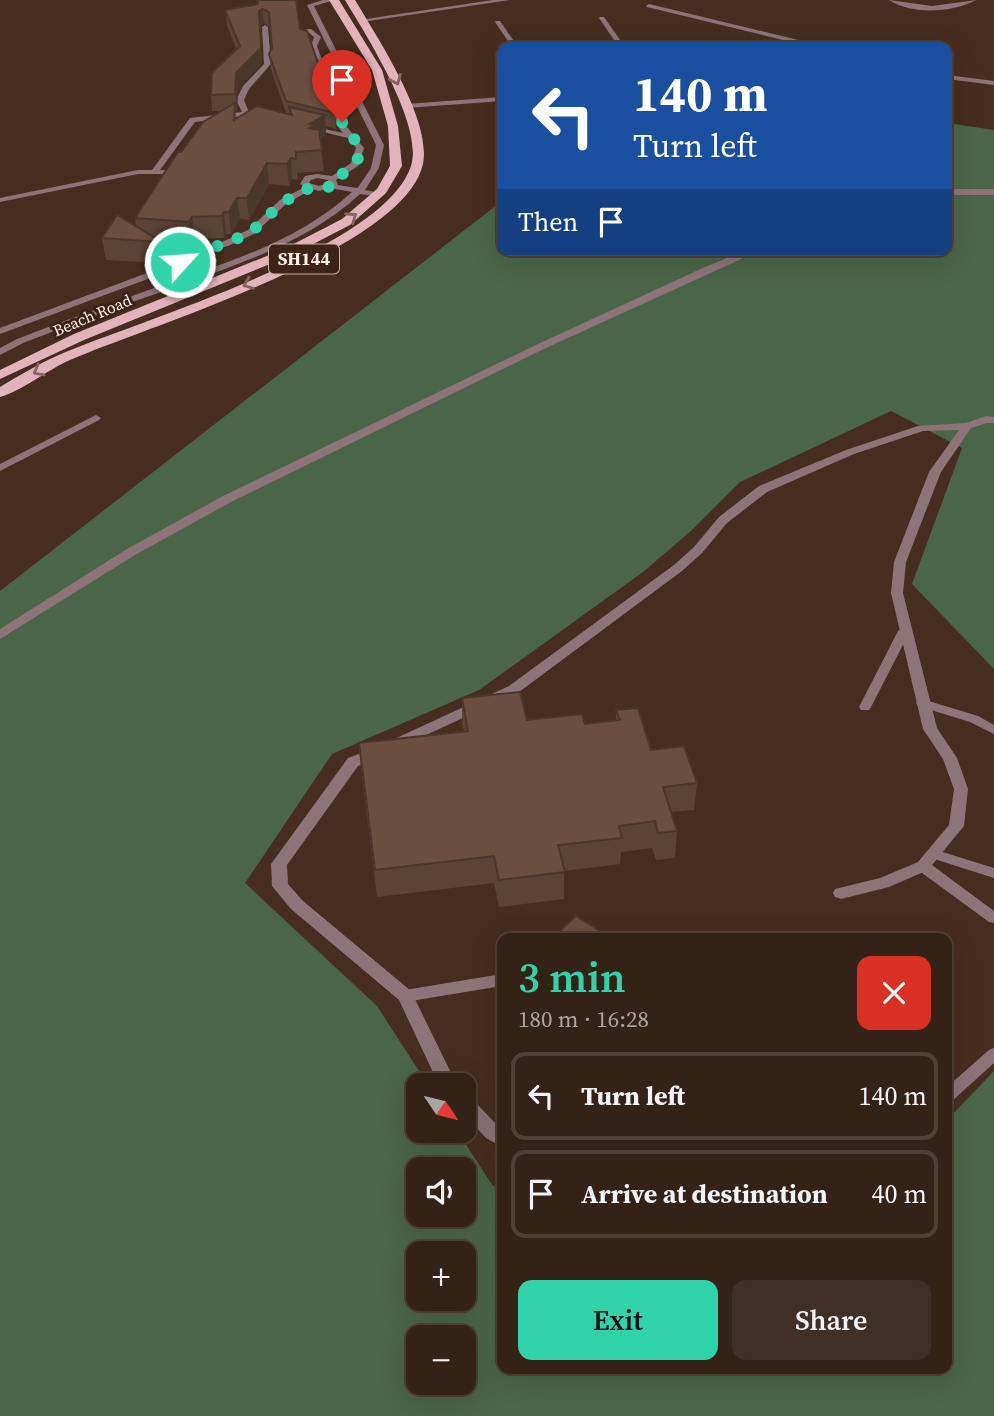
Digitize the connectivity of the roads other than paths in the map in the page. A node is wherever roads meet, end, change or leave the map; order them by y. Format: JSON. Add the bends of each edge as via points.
{"nodes":[{"id":1,"x":333,"y":0,"type":"edge"},
{"id":2,"x":350,"y":0,"type":"edge"},
{"id":3,"x":506,"y":0,"type":"edge"},
{"id":4,"x":893,"y":0,"type":"edge"},
{"id":5,"x":972,"y":0,"type":"edge"},
{"id":6,"x":649,"y":6,"type":"dead end"},
{"id":7,"x":602,"y":18,"type":"dead end"},
{"id":8,"x":362,"y":20,"type":"junction"},
{"id":9,"x":498,"y":22,"type":"dead end"},
{"id":10,"x":265,"y":27,"type":"edge"},
{"id":11,"x":309,"y":30,"type":"edge"},
{"id":12,"x":512,"y":42,"type":"edge"},
{"id":13,"x":619,"y":42,"type":"edge"},
{"id":14,"x":798,"y":42,"type":"edge"},
{"id":15,"x":952,"y":78,"type":"edge"},
{"id":16,"x":994,"y":83,"type":"edge"},
{"id":17,"x":497,"y":99,"type":"edge"},
{"id":18,"x":407,"y":106,"type":"junction"},
{"id":19,"x":250,"y":113,"type":"junction"},
{"id":20,"x":271,"y":118,"type":"edge"},
{"id":21,"x":298,"y":125,"type":"edge"},
{"id":22,"x":352,"y":137,"type":"junction"},
{"id":23,"x":155,"y":171,"type":"junction"},
{"id":24,"x":172,"y":172,"type":"edge"},
{"id":25,"x":333,"y":182,"type":"junction"},
{"id":26,"x":358,"y":192,"type":"junction"},
{"id":27,"x":952,"y":192,"type":"edge"},
{"id":28,"x":994,"y":192,"type":"edge"},
{"id":29,"x":378,"y":195,"type":"junction"},
{"id":30,"x":0,"y":200,"type":"edge"},
{"id":31,"x":197,"y":251,"type":"junction"},
{"id":32,"x":741,"y":256,"type":"edge"},
{"id":33,"x":190,"y":260,"type":"junction"},
{"id":34,"x":174,"y":262,"type":"junction"},
{"id":35,"x":206,"y":272,"type":"junction"},
{"id":36,"x":220,"y":282,"type":"junction"},
{"id":37,"x":175,"y":299,"type":"junction"},
{"id":38,"x":187,"y":309,"type":"junction"},
{"id":39,"x":0,"y":331,"type":"edge"},
{"id":40,"x":1,"y":350,"type":"edge"},
{"id":41,"x":0,"y":375,"type":"edge"},
{"id":42,"x":0,"y":393,"type":"edge"},
{"id":43,"x":96,"y":418,"type":"dead end"},
{"id":44,"x":994,"y":420,"type":"edge"},
{"id":45,"x":967,"y":426,"type":"junction"},
{"id":46,"x":0,"y":468,"type":"edge"},
{"id":47,"x":904,"y":631,"type":"junction"},
{"id":48,"x":0,"y":635,"type":"edge"},
{"id":49,"x":922,"y":703,"type":"junction"},
{"id":50,"x":865,"y":707,"type":"dead end"},
{"id":51,"x":994,"y":730,"type":"edge"},
{"id":52,"x":933,"y":854,"type":"junction"},
{"id":53,"x":923,"y":866,"type":"junction"},
{"id":54,"x":994,"y":873,"type":"edge"},
{"id":55,"x":841,"y":893,"type":"dead end"},
{"id":56,"x":994,"y":918,"type":"edge"},
{"id":57,"x":497,"y":980,"type":"edge"},
{"id":58,"x":405,"y":996,"type":"junction"},
{"id":59,"x":994,"y":1054,"type":"edge"},
{"id":60,"x":442,"y":1073,"type":"edge"},
{"id":61,"x":952,"y":1092,"type":"edge"},
{"id":62,"x":476,"y":1115,"type":"edge"},
{"id":63,"x":497,"y":1136,"type":"edge"}],
"edges":[{"from":1,"to":26,"type":"lane","via":[[310,5],[380,145],[378,165]]},
{"from":1,"to":29,"type":"main road","name":"Beach Road","number":"SH144","via":[[377,70],[393,126],[396,166]]},
{"from":2,"to":8,"type":"main road","number":"SH144"},
{"from":3,"to":8,"type":"lane"},
{"from":4,"to":5,"type":"street","via":[[917,9]]},
{"from":6,"to":14,"type":"lane"},
{"from":7,"to":13,"type":"lane"},
{"from":8,"to":18,"type":"main road","number":"SH144","one_way":true,"via":[[385,56]]},
{"from":9,"to":12,"type":"lane"},
{"from":10,"to":19,"type":"lane","via":[[268,64],[240,100]]},
{"from":11,"to":22,"type":"lane","via":[[318,37],[314,46],[344,128]]},
{"from":15,"to":16,"type":"lane"},
{"from":17,"to":18,"type":"lane"},
{"from":18,"to":38,"type":"main road","number":"SH144","one_way":true,"via":[[417,166],[392,205],[333,246]]},
{"from":19,"to":20,"type":"lane"},
{"from":19,"to":23,"type":"lane","via":[[195,118]]},
{"from":21,"to":22,"type":"lane"},
{"from":22,"to":25,"type":"lane","via":[[360,148],[358,159]]},
{"from":23,"to":24,"type":"lane"},
{"from":23,"to":30,"type":"lane"},
{"from":25,"to":26,"type":"lane"},
{"from":25,"to":31,"type":"lane","via":[[283,202],[251,232]]},
{"from":26,"to":29,"type":"lane"},
{"from":26,"to":35,"type":"lane","via":[[303,231]]},
{"from":27,"to":28,"type":"street"},
{"from":36,"to":29,"type":"main road","name":"Beach Road","number":"SH144","one_way":true,"via":[[329,232]]},
{"from":31,"to":33,"type":"lane"},
{"from":31,"to":34,"type":"lane","via":[[186,247],[170,250],[165,257]]},
{"from":32,"to":48,"type":"street","via":[[542,346],[227,499],[131,552]]},
{"from":33,"to":34,"type":"lane"},
{"from":33,"to":35,"type":"lane"},
{"from":34,"to":39,"type":"lane"},
{"from":35,"to":36,"type":"lane"},
{"from":35,"to":40,"type":"lane"},
{"from":36,"to":37,"type":"main road","name":"Beach Road","number":"SH144"},
{"from":37,"to":38,"type":"main road"},
{"from":37,"to":41,"type":"main road","name":"Beach Road","number":"SH144"},
{"from":38,"to":42,"type":"main road","number":"SH144","one_way":true,"via":[[65,357]]},
{"from":43,"to":46,"type":"lane"},
{"from":44,"to":45,"type":"street"},
{"from":45,"to":47,"type":"street","via":[[935,472],[900,562],[897,593]]},
{"from":45,"to":58,"type":"street","via":[[922,428],[850,452],[764,489],[723,520],[678,568],[514,689],[353,762],[279,864],[280,886]]},
{"from":47,"to":49,"type":"street"},
{"from":47,"to":50,"type":"lane"},
{"from":49,"to":51,"type":"lane"},
{"from":49,"to":52,"type":"street","via":[[961,789],[956,826]]},
{"from":52,"to":53,"type":"street"},
{"from":52,"to":54,"type":"lane"},
{"from":53,"to":55,"type":"street","via":[[883,883]]},
{"from":53,"to":56,"type":"lane"},
{"from":57,"to":58,"type":"lane"},
{"from":58,"to":60,"type":"street"},
{"from":59,"to":61,"type":"lane"},
{"from":62,"to":63,"type":"street"}]}
